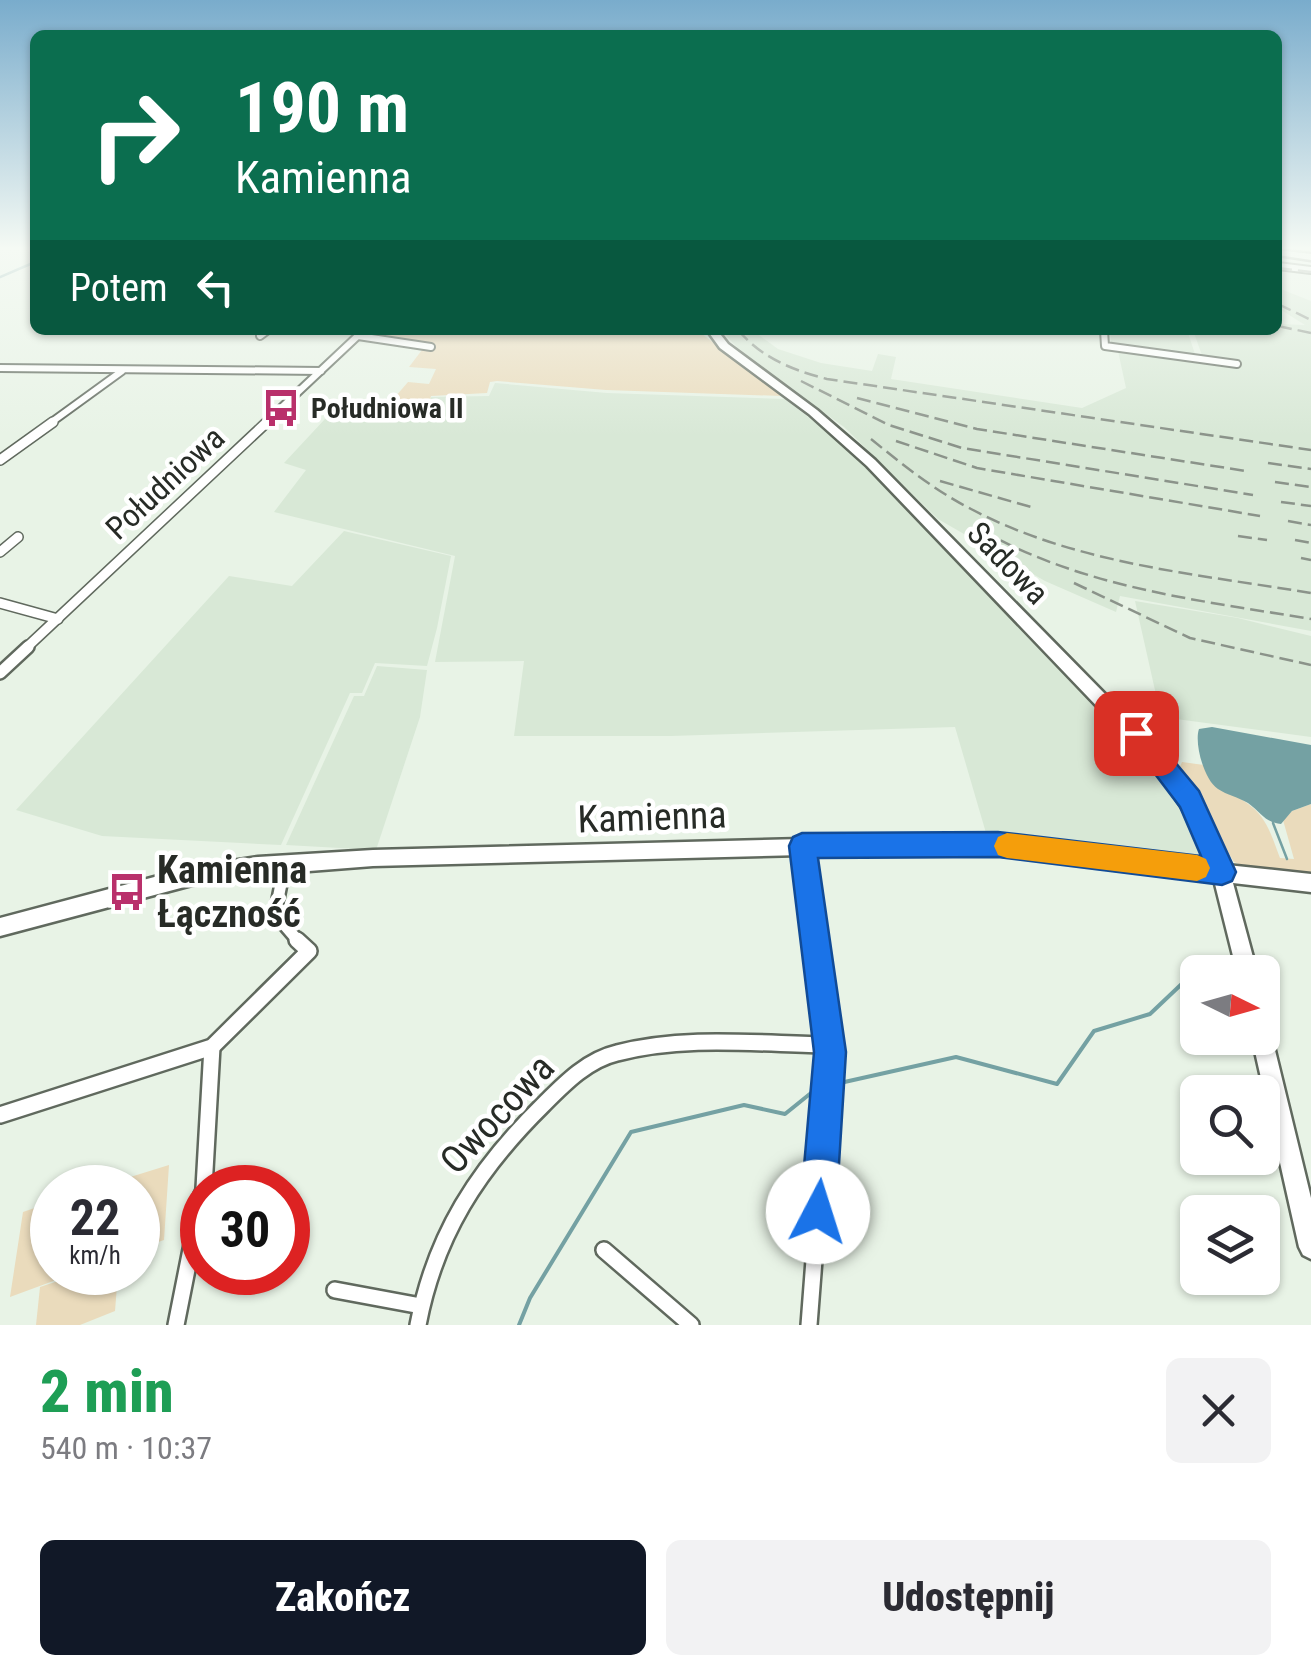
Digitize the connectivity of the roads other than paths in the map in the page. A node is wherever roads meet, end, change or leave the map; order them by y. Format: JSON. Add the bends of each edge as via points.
{"nodes":[{"id":1,"x":359,"y":335,"type":"edge"},
{"id":2,"x":371,"y":335,"type":"edge"},
{"id":3,"x":717,"y":335,"type":"edge"},
{"id":4,"x":1105,"y":335,"type":"edge"},
{"id":5,"x":431,"y":347,"type":"dead end"},
{"id":6,"x":1238,"y":364,"type":"dead end"},
{"id":7,"x":0,"y":368,"type":"edge"},
{"id":8,"x":123,"y":370,"type":"junction"},
{"id":9,"x":321,"y":370,"type":"junction"},
{"id":10,"x":0,"y":460,"type":"edge"},
{"id":11,"x":18,"y":537,"type":"dead end"},
{"id":12,"x":0,"y":552,"type":"edge"},
{"id":13,"x":0,"y":603,"type":"edge"},
{"id":14,"x":58,"y":619,"type":"junction"},
{"id":15,"x":0,"y":673,"type":"edge"},
{"id":16,"x":802,"y":846,"type":"junction"},
{"id":17,"x":285,"y":863,"type":"junction"},
{"id":18,"x":1222,"y":872,"type":"junction"},
{"id":19,"x":1311,"y":883,"type":"edge"},
{"id":20,"x":0,"y":927,"type":"edge"},
{"id":21,"x":1243,"y":955,"type":"edge"},
{"id":22,"x":829,"y":1045,"type":"junction"},
{"id":23,"x":212,"y":1046,"type":"junction"},
{"id":24,"x":1266,"y":1055,"type":"edge"},
{"id":25,"x":0,"y":1114,"type":"edge"},
{"id":26,"x":205,"y":1165,"type":"edge"},
{"id":27,"x":1311,"y":1248,"type":"edge"},
{"id":28,"x":604,"y":1250,"type":"dead end"},
{"id":29,"x":335,"y":1290,"type":"dead end"},
{"id":30,"x":182,"y":1295,"type":"edge"},
{"id":31,"x":421,"y":1306,"type":"junction"},
{"id":32,"x":176,"y":1325,"type":"edge"},
{"id":33,"x":418,"y":1325,"type":"edge"},
{"id":34,"x":691,"y":1325,"type":"edge"},
{"id":35,"x":809,"y":1325,"type":"edge"}],
"edges":[{"from":1,"to":9,"type":"street","name":"Południowa"},
{"from":2,"to":5,"type":"street"},
{"from":3,"to":18,"type":"street","name":"Sadowa","via":[[860,453],[1136,733],[1190,800]]},
{"from":4,"to":6,"type":"street","via":[[1106,346]]},
{"from":7,"to":8,"type":"street"},
{"from":8,"to":9,"type":"street"},
{"from":8,"to":10,"type":"street"},
{"from":9,"to":14,"type":"street","name":"Południowa"},
{"from":11,"to":12,"type":"street"},
{"from":13,"to":14,"type":"street"},
{"from":14,"to":15,"type":"street","name":"Południowa"},
{"from":16,"to":17,"type":"street","name":"Kamienna"},
{"from":16,"to":18,"type":"street","name":"Kamienna","via":[[998,845]]},
{"from":16,"to":22,"type":"street"},
{"from":17,"to":20,"type":"street","name":"Kamienna","via":[[192,876]]},
{"from":17,"to":23,"type":"street","via":[[275,922],[309,950]]},
{"from":18,"to":19,"type":"street","name":"Kamienna"},
{"from":18,"to":21,"type":"street","name":"Sadowa"},
{"from":22,"to":31,"type":"street","name":"Owocowa","via":[[679,1044],[614,1054],[579,1072],[476,1175],[452,1213]]},
{"from":22,"to":35,"type":"street"},
{"from":23,"to":25,"type":"street"},
{"from":23,"to":26,"type":"street"},
{"from":24,"to":27,"type":"street"},
{"from":28,"to":34,"type":"street"},
{"from":29,"to":31,"type":"street"},
{"from":30,"to":32,"type":"street"},
{"from":31,"to":33,"type":"street","name":"Owocowa"}]}
